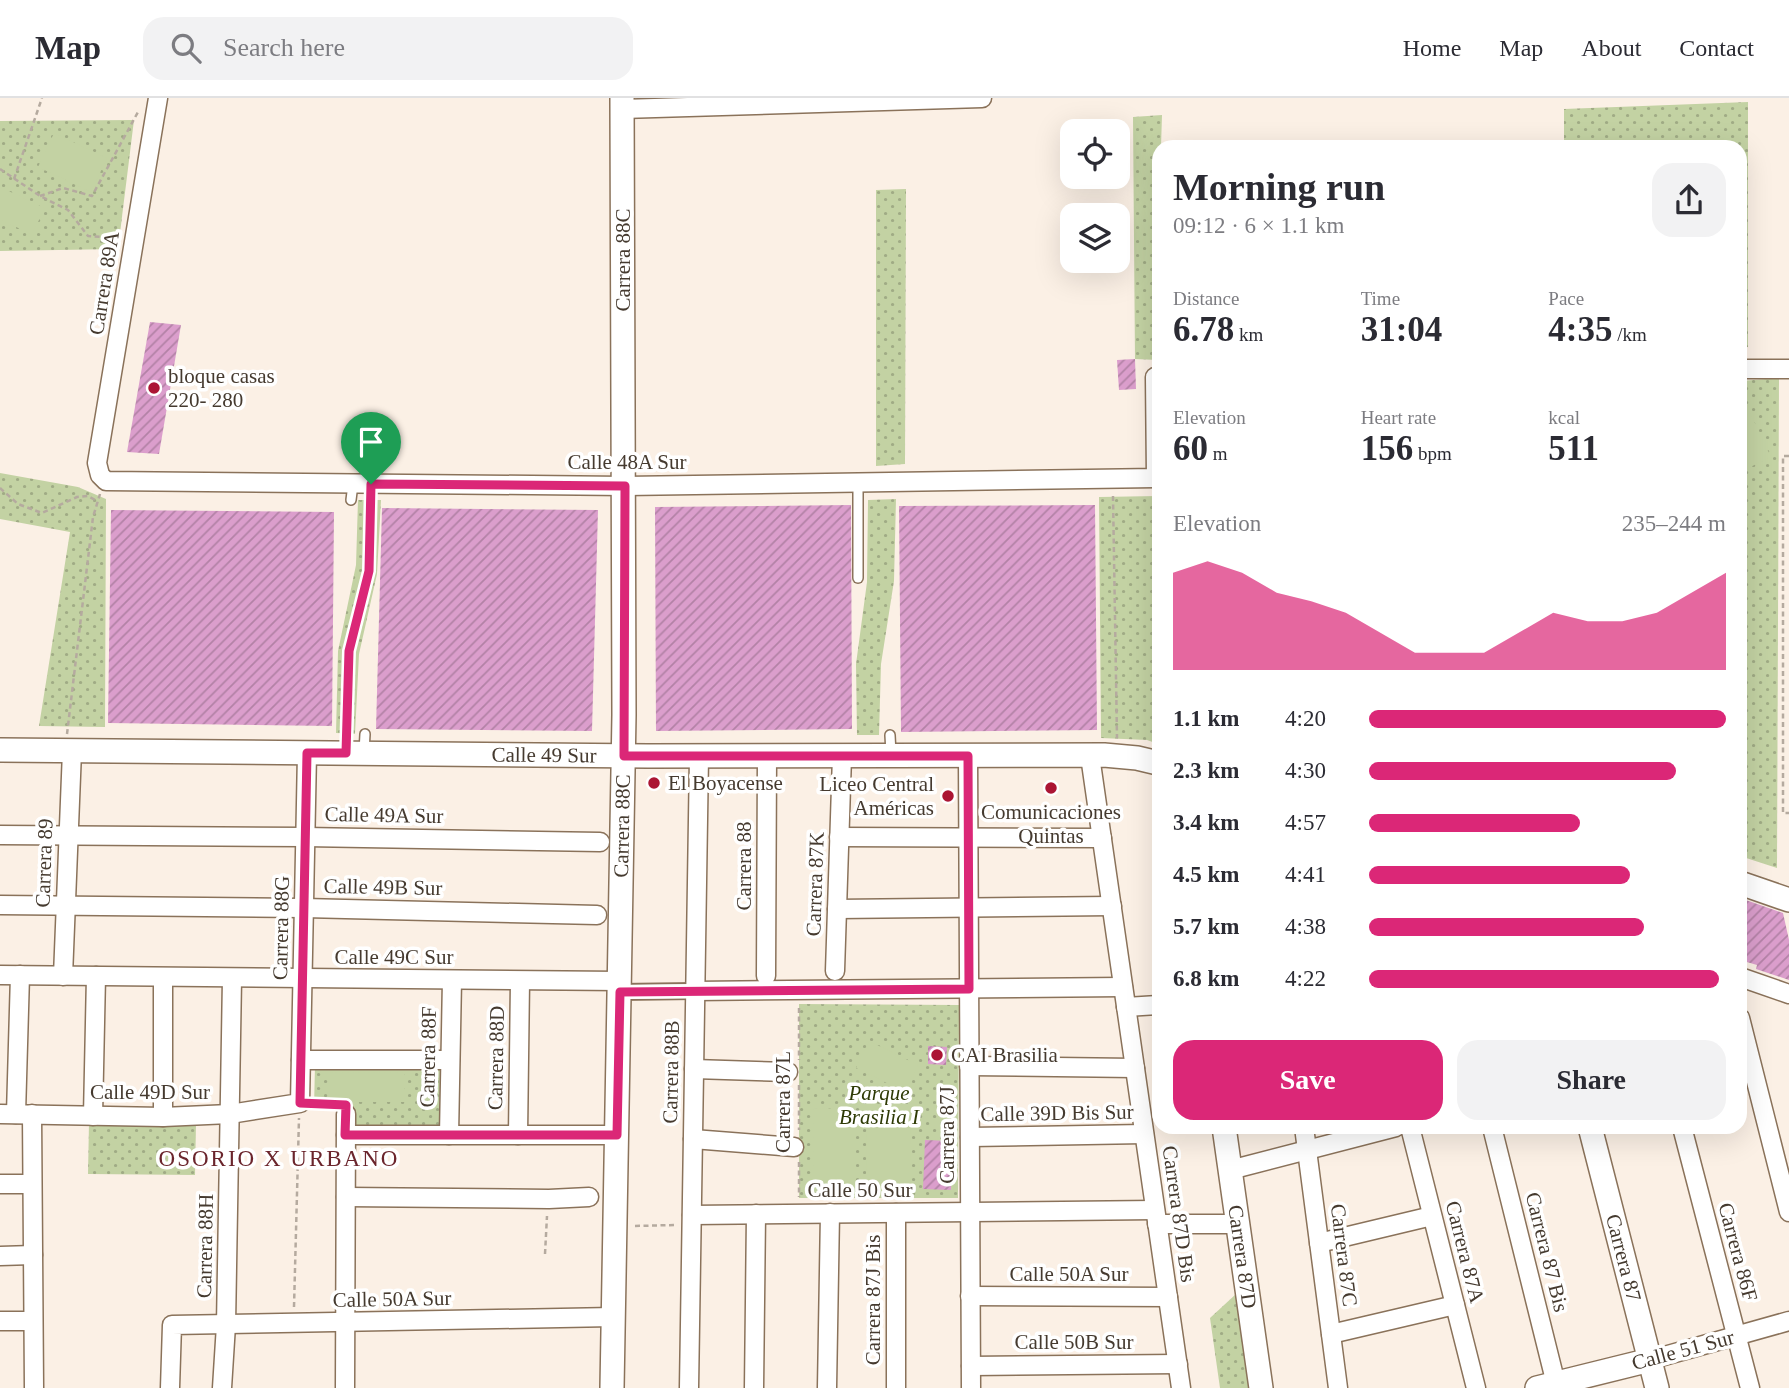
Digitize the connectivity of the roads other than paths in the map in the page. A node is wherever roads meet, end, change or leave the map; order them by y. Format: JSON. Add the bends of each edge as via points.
{"nodes":[{"id":1,"x":158,"y":98,"type":"edge"},
{"id":2,"x":982,"y":98,"type":"edge"},
{"id":3,"x":759,"y":102,"type":"edge"},
{"id":4,"x":622,"y":104,"type":"edge"},
{"id":5,"x":1747,"y":369,"type":"edge"},
{"id":6,"x":1789,"y":369,"type":"edge"},
{"id":7,"x":103,"y":478,"type":"joint"},
{"id":8,"x":1152,"y":478,"type":"edge"},
{"id":9,"x":858,"y":482,"type":"junction"},
{"id":10,"x":625,"y":486,"type":"junction"},
{"id":11,"x":858,"y":578,"type":"dead end"},
{"id":12,"x":0,"y":750,"type":"edge"},
{"id":13,"x":68,"y":751,"type":"junction"},
{"id":14,"x":307,"y":753,"type":"junction"},
{"id":15,"x":624,"y":756,"type":"junction"},
{"id":16,"x":699,"y":756,"type":"junction"},
{"id":17,"x":767,"y":756,"type":"junction"},
{"id":18,"x":842,"y":756,"type":"junction"},
{"id":19,"x":968,"y":756,"type":"junction"},
{"id":20,"x":1090,"y":756,"type":"junction"},
{"id":21,"x":1152,"y":762,"type":"edge"},
{"id":22,"x":68,"y":834,"type":"junction"},
{"id":23,"x":0,"y":835,"type":"edge"},
{"id":24,"x":305,"y":836,"type":"junction"},
{"id":25,"x":839,"y":837,"type":"junction"},
{"id":26,"x":968,"y":838,"type":"junction"},
{"id":27,"x":1102,"y":838,"type":"junction"},
{"id":28,"x":600,"y":842,"type":"dead end"},
{"id":29,"x":1747,"y":885,"type":"edge"},
{"id":30,"x":1789,"y":900,"type":"edge"},
{"id":31,"x":0,"y":905,"type":"edge"},
{"id":32,"x":65,"y":905,"type":"junction"},
{"id":33,"x":1112,"y":906,"type":"junction"},
{"id":34,"x":304,"y":908,"type":"junction"},
{"id":35,"x":968,"y":908,"type":"junction"},
{"id":36,"x":837,"y":909,"type":"junction"},
{"id":37,"x":597,"y":915,"type":"dead end"},
{"id":38,"x":835,"y":971,"type":"dead end"},
{"id":39,"x":0,"y":975,"type":"edge"},
{"id":40,"x":20,"y":975,"type":"junction"},
{"id":41,"x":63,"y":976,"type":"junction"},
{"id":42,"x":96,"y":976,"type":"junction"},
{"id":43,"x":766,"y":976,"type":"dead end"},
{"id":44,"x":163,"y":978,"type":"junction"},
{"id":45,"x":232,"y":978,"type":"junction"},
{"id":46,"x":1747,"y":979,"type":"edge"},
{"id":47,"x":302,"y":980,"type":"junction"},
{"id":48,"x":452,"y":980,"type":"junction"},
{"id":49,"x":520,"y":981,"type":"junction"},
{"id":50,"x":620,"y":987,"type":"junction"},
{"id":51,"x":1123,"y":987,"type":"junction"},
{"id":52,"x":969,"y":989,"type":"junction"},
{"id":53,"x":695,"y":992,"type":"junction"},
{"id":54,"x":1789,"y":994,"type":"edge"},
{"id":55,"x":1152,"y":1005,"type":"edge"},
{"id":56,"x":1126,"y":1007,"type":"junction"},
{"id":57,"x":1747,"y":1046,"type":"edge"},
{"id":58,"x":301,"y":1060,"type":"junction"},
{"id":59,"x":450,"y":1060,"type":"junction"},
{"id":60,"x":969,"y":1066,"type":"junction"},
{"id":61,"x":1135,"y":1068,"type":"junction"},
{"id":62,"x":694,"y":1069,"type":"junction"},
{"id":63,"x":795,"y":1076,"type":"road end"},
{"id":64,"x":300,"y":1103,"type":"joint"},
{"id":65,"x":16,"y":1114,"type":"edge"},
{"id":66,"x":230,"y":1114,"type":"junction"},
{"id":67,"x":346,"y":1114,"type":"road end"},
{"id":68,"x":93,"y":1116,"type":"junction"},
{"id":69,"x":163,"y":1117,"type":"junction"},
{"id":70,"x":1144,"y":1134,"type":"junction"},
{"id":71,"x":1225,"y":1134,"type":"edge"},
{"id":72,"x":1305,"y":1134,"type":"edge"},
{"id":73,"x":1369,"y":1134,"type":"edge"},
{"id":74,"x":1411,"y":1134,"type":"edge"},
{"id":75,"x":1494,"y":1134,"type":"edge"},
{"id":76,"x":1592,"y":1134,"type":"edge"},
{"id":77,"x":1684,"y":1134,"type":"edge"},
{"id":78,"x":345,"y":1135,"type":"junction"},
{"id":79,"x":449,"y":1135,"type":"junction"},
{"id":80,"x":518,"y":1135,"type":"junction"},
{"id":81,"x":617,"y":1135,"type":"junction"},
{"id":82,"x":970,"y":1137,"type":"junction"},
{"id":83,"x":693,"y":1139,"type":"junction"},
{"id":84,"x":798,"y":1145,"type":"road end"},
{"id":85,"x":1308,"y":1150,"type":"junction"},
{"id":86,"x":1230,"y":1170,"type":"junction"},
{"id":87,"x":0,"y":1184,"type":"edge"},
{"id":88,"x":32,"y":1184,"type":"junction"},
{"id":89,"x":346,"y":1197,"type":"junction"},
{"id":90,"x":589,"y":1197,"type":"dead end"},
{"id":91,"x":970,"y":1212,"type":"junction"},
{"id":92,"x":1789,"y":1212,"type":"edge"},
{"id":93,"x":830,"y":1213,"type":"junction"},
{"id":94,"x":896,"y":1213,"type":"junction"},
{"id":95,"x":755,"y":1214,"type":"junction"},
{"id":96,"x":1432,"y":1216,"type":"junction"},
{"id":97,"x":1156,"y":1217,"type":"junction"},
{"id":98,"x":692,"y":1220,"type":"junction"},
{"id":99,"x":1237,"y":1224,"type":"junction"},
{"id":100,"x":1319,"y":1243,"type":"junction"},
{"id":101,"x":33,"y":1255,"type":"junction"},
{"id":102,"x":0,"y":1256,"type":"edge"},
{"id":103,"x":970,"y":1296,"type":"junction"},
{"id":104,"x":1168,"y":1297,"type":"junction"},
{"id":105,"x":1455,"y":1306,"type":"junction"},
{"id":106,"x":613,"y":1317,"type":"junction"},
{"id":107,"x":0,"y":1321,"type":"edge"},
{"id":108,"x":33,"y":1321,"type":"junction"},
{"id":109,"x":1789,"y":1321,"type":"edge"},
{"id":110,"x":345,"y":1323,"type":"junction"},
{"id":111,"x":226,"y":1325,"type":"junction"},
{"id":112,"x":1331,"y":1334,"type":"junction"},
{"id":113,"x":1737,"y":1336,"type":"junction"},
{"id":114,"x":1650,"y":1360,"type":"junction"},
{"id":115,"x":1178,"y":1364,"type":"junction"},
{"id":116,"x":971,"y":1366,"type":"junction"},
{"id":117,"x":1550,"y":1386,"type":"edge"},
{"id":118,"x":34,"y":1388,"type":"edge"},
{"id":119,"x":170,"y":1388,"type":"edge"},
{"id":120,"x":222,"y":1388,"type":"edge"},
{"id":121,"x":345,"y":1388,"type":"edge"},
{"id":122,"x":612,"y":1388,"type":"edge"},
{"id":123,"x":689,"y":1388,"type":"edge"},
{"id":124,"x":754,"y":1388,"type":"edge"},
{"id":125,"x":827,"y":1388,"type":"edge"},
{"id":126,"x":896,"y":1388,"type":"edge"},
{"id":127,"x":971,"y":1388,"type":"edge"},
{"id":128,"x":1181,"y":1388,"type":"edge"},
{"id":129,"x":1261,"y":1388,"type":"edge"},
{"id":130,"x":1338,"y":1388,"type":"edge"},
{"id":131,"x":1476,"y":1388,"type":"edge"},
{"id":132,"x":1657,"y":1388,"type":"edge"},
{"id":133,"x":1750,"y":1388,"type":"edge"}],
"edges":[{"from":1,"to":7,"type":"street","name":"Carrera 89A","via":[[97,463]]},
{"from":2,"to":3,"type":"street"},
{"from":3,"to":4,"type":"street"},
{"from":4,"to":10,"type":"street","name":"Carrera 88C"},
{"from":5,"to":6,"type":"street"},
{"from":7,"to":10,"type":"street","name":"Calle 48A Sur","via":[[358,489]]},
{"from":8,"to":9,"type":"street","name":"Calle 48A Sur"},
{"from":9,"to":10,"type":"street","name":"Calle 48A Sur"},
{"from":9,"to":11,"type":"lane"},
{"from":10,"to":15,"type":"street","name":"Carrera 88C"},
{"from":12,"to":13,"type":"street","name":"Calle 49 Sur"},
{"from":13,"to":14,"type":"street","name":"Calle 49 Sur"},
{"from":13,"to":22,"type":"street","name":"Carrera 89"},
{"from":14,"to":15,"type":"street","name":"Calle 49 Sur","via":[[358,747]]},
{"from":14,"to":24,"type":"street","name":"Carrera 88G"},
{"from":15,"to":16,"type":"street","name":"Calle 49 Sur"},
{"from":15,"to":50,"type":"street","name":"Carrera 88C"},
{"from":16,"to":17,"type":"street","name":"Calle 49 Sur"},
{"from":16,"to":53,"type":"street","name":"Carrera 88B"},
{"from":17,"to":18,"type":"street","name":"Calle 49 Sur"},
{"from":17,"to":43,"type":"street","name":"Carrera 88"},
{"from":18,"to":19,"type":"street","name":"Calle 49 Sur","via":[[891,746]]},
{"from":18,"to":25,"type":"street","name":"Carrera 87K"},
{"from":19,"to":20,"type":"street","name":"Calle 49 Sur"},
{"from":19,"to":26,"type":"street","name":"Carrera 87J"},
{"from":20,"to":21,"type":"street","name":"Calle 49 Sur"},
{"from":20,"to":27,"type":"street","name":"Carrera 87D Bis"},
{"from":22,"to":23,"type":"street","name":"Calle 49A Sur"},
{"from":22,"to":24,"type":"street","name":"Calle 49A Sur"},
{"from":22,"to":32,"type":"street","name":"Carrera 89"},
{"from":24,"to":28,"type":"street","name":"Calle 49A Sur"},
{"from":24,"to":34,"type":"street","name":"Carrera 88G"},
{"from":25,"to":26,"type":"street"},
{"from":25,"to":36,"type":"street","name":"Carrera 87K"},
{"from":26,"to":27,"type":"street"},
{"from":26,"to":35,"type":"street","name":"Carrera 87J"},
{"from":27,"to":33,"type":"street","name":"Carrera 87D Bis"},
{"from":29,"to":30,"type":"street"},
{"from":31,"to":32,"type":"street","name":"Calle 49B Sur"},
{"from":32,"to":34,"type":"street","name":"Calle 49B Sur"},
{"from":32,"to":41,"type":"street","name":"Carrera 89"},
{"from":33,"to":35,"type":"street"},
{"from":33,"to":51,"type":"street","name":"Carrera 87D Bis"},
{"from":34,"to":37,"type":"street","name":"Calle 49B Sur"},
{"from":34,"to":47,"type":"street","name":"Carrera 88G"},
{"from":35,"to":36,"type":"street"},
{"from":35,"to":52,"type":"street","name":"Carrera 87J"},
{"from":36,"to":38,"type":"street","name":"Carrera 87K"},
{"from":39,"to":40,"type":"street","name":"Calle 49C Sur"},
{"from":40,"to":41,"type":"street","name":"Calle 49C Sur"},
{"from":40,"to":65,"type":"street"},
{"from":41,"to":42,"type":"street","name":"Calle 49C Sur"},
{"from":42,"to":44,"type":"street","name":"Calle 49C Sur"},
{"from":42,"to":68,"type":"street"},
{"from":44,"to":45,"type":"street","name":"Calle 49C Sur"},
{"from":44,"to":69,"type":"street"},
{"from":45,"to":47,"type":"street","name":"Calle 49C Sur"},
{"from":45,"to":66,"type":"street","name":"Carrera 88H"},
{"from":46,"to":54,"type":"street"},
{"from":47,"to":48,"type":"street","name":"Calle 49C Sur"},
{"from":47,"to":58,"type":"street","name":"Carrera 88G"},
{"from":48,"to":49,"type":"street","name":"Calle 49C Sur"},
{"from":48,"to":59,"type":"street","name":"Carrera 88F"},
{"from":49,"to":50,"type":"street","name":"Calle 49C Sur"},
{"from":49,"to":80,"type":"street","name":"Carrera 88D"},
{"from":50,"to":53,"type":"street","name":"Calle 49C Sur"},
{"from":50,"to":81,"type":"street","name":"Carrera 88C"},
{"from":51,"to":52,"type":"street","name":"Calle 49C Sur"},
{"from":51,"to":56,"type":"street","name":"Carrera 87D Bis"},
{"from":52,"to":53,"type":"street","name":"Calle 49C Sur"},
{"from":52,"to":60,"type":"street","name":"Carrera 87J"},
{"from":53,"to":62,"type":"street","name":"Carrera 88B"},
{"from":55,"to":56,"type":"street"},
{"from":56,"to":61,"type":"street","name":"Carrera 87D Bis"},
{"from":57,"to":92,"type":"street"},
{"from":58,"to":59,"type":"street"},
{"from":58,"to":64,"type":"street","name":"Carrera 88G"},
{"from":59,"to":79,"type":"street","name":"Carrera 88F"},
{"from":60,"to":61,"type":"street"},
{"from":60,"to":82,"type":"street","name":"Carrera 87J"},
{"from":61,"to":70,"type":"street","name":"Carrera 87D Bis"},
{"from":62,"to":63,"type":"street"},
{"from":62,"to":83,"type":"street","name":"Carrera 88B"},
{"from":64,"to":66,"type":"street","name":"Calle 49D Sur"},
{"from":65,"to":68,"type":"street","name":"Calle 49D Sur"},
{"from":65,"to":88,"type":"street"},
{"from":66,"to":69,"type":"street","name":"Calle 49D Sur"},
{"from":66,"to":111,"type":"street","name":"Carrera 88H"},
{"from":67,"to":78,"type":"street"},
{"from":68,"to":69,"type":"street","name":"Calle 49D Sur"},
{"from":70,"to":82,"type":"street","name":"Calle 39D Bis Sur"},
{"from":70,"to":97,"type":"street","name":"Carrera 87D Bis"},
{"from":71,"to":86,"type":"street","name":"Carrera 87D"},
{"from":72,"to":85,"type":"street","name":"Carrera 87C"},
{"from":73,"to":85,"type":"street"},
{"from":74,"to":96,"type":"street","name":"Carrera 87A"},
{"from":75,"to":117,"type":"street","name":"Carrera 87 Bis"},
{"from":76,"to":114,"type":"street","name":"Carrera 87"},
{"from":77,"to":113,"type":"street","name":"Carrera 86F"},
{"from":78,"to":79,"type":"street"},
{"from":78,"to":89,"type":"street"},
{"from":79,"to":80,"type":"street"},
{"from":80,"to":81,"type":"street"},
{"from":81,"to":106,"type":"street","name":"Carrera 88C"},
{"from":82,"to":91,"type":"street","name":"Carrera 87J"},
{"from":83,"to":84,"type":"street"},
{"from":83,"to":98,"type":"street","name":"Carrera 88B"},
{"from":85,"to":86,"type":"street"},
{"from":85,"to":100,"type":"street","name":"Carrera 87C"},
{"from":86,"to":99,"type":"street","name":"Carrera 87D"},
{"from":87,"to":88,"type":"street"},
{"from":88,"to":101,"type":"street"},
{"from":89,"to":90,"type":"street"},
{"from":89,"to":110,"type":"street"},
{"from":91,"to":94,"type":"street","name":"Calle 50 Sur"},
{"from":91,"to":97,"type":"street","name":"Calle 50 Sur"},
{"from":91,"to":103,"type":"street","name":"Carrera 87J"},
{"from":93,"to":94,"type":"street","name":"Calle 50 Sur"},
{"from":93,"to":95,"type":"street","name":"Calle 50 Sur"},
{"from":93,"to":125,"type":"street"},
{"from":94,"to":126,"type":"street","name":"Carrera 87J Bis"},
{"from":95,"to":98,"type":"street","name":"Calle 50 Sur"},
{"from":95,"to":124,"type":"street"},
{"from":96,"to":100,"type":"street"},
{"from":96,"to":105,"type":"street","name":"Carrera 87A"},
{"from":97,"to":99,"type":"street","name":"Calle 50 Sur"},
{"from":97,"to":104,"type":"street","name":"Carrera 87D Bis"},
{"from":98,"to":123,"type":"street","name":"Carrera 88B"},
{"from":99,"to":129,"type":"street","name":"Carrera 87D"},
{"from":100,"to":112,"type":"street","name":"Carrera 87C"},
{"from":101,"to":102,"type":"street"},
{"from":101,"to":108,"type":"street"},
{"from":103,"to":104,"type":"street","name":"Calle 50A Sur"},
{"from":103,"to":116,"type":"street","name":"Carrera 87J"},
{"from":104,"to":115,"type":"street","name":"Carrera 87D Bis"},
{"from":105,"to":112,"type":"street"},
{"from":105,"to":131,"type":"street","name":"Carrera 87A"},
{"from":106,"to":110,"type":"street","name":"Calle 50A Sur"},
{"from":106,"to":122,"type":"street","name":"Carrera 88C"},
{"from":107,"to":108,"type":"street"},
{"from":108,"to":118,"type":"street"},
{"from":109,"to":113,"type":"street","name":"Calle 51 Sur"},
{"from":110,"to":111,"type":"street","name":"Calle 50A Sur"},
{"from":110,"to":121,"type":"street"},
{"from":111,"to":119,"type":"street","name":"Calle 50A Sur","via":[[172,1325]]},
{"from":111,"to":120,"type":"street","name":"Carrera 88H"},
{"from":112,"to":130,"type":"street","name":"Carrera 87C"},
{"from":113,"to":114,"type":"street","name":"Calle 51 Sur"},
{"from":113,"to":133,"type":"street","name":"Carrera 86F"},
{"from":114,"to":117,"type":"street","name":"Calle 51 Sur"},
{"from":114,"to":132,"type":"street","name":"Carrera 87"},
{"from":115,"to":116,"type":"street","name":"Calle 50B Sur"},
{"from":115,"to":128,"type":"street","name":"Carrera 87D Bis"},
{"from":116,"to":127,"type":"street","name":"Carrera 87J"}]}
